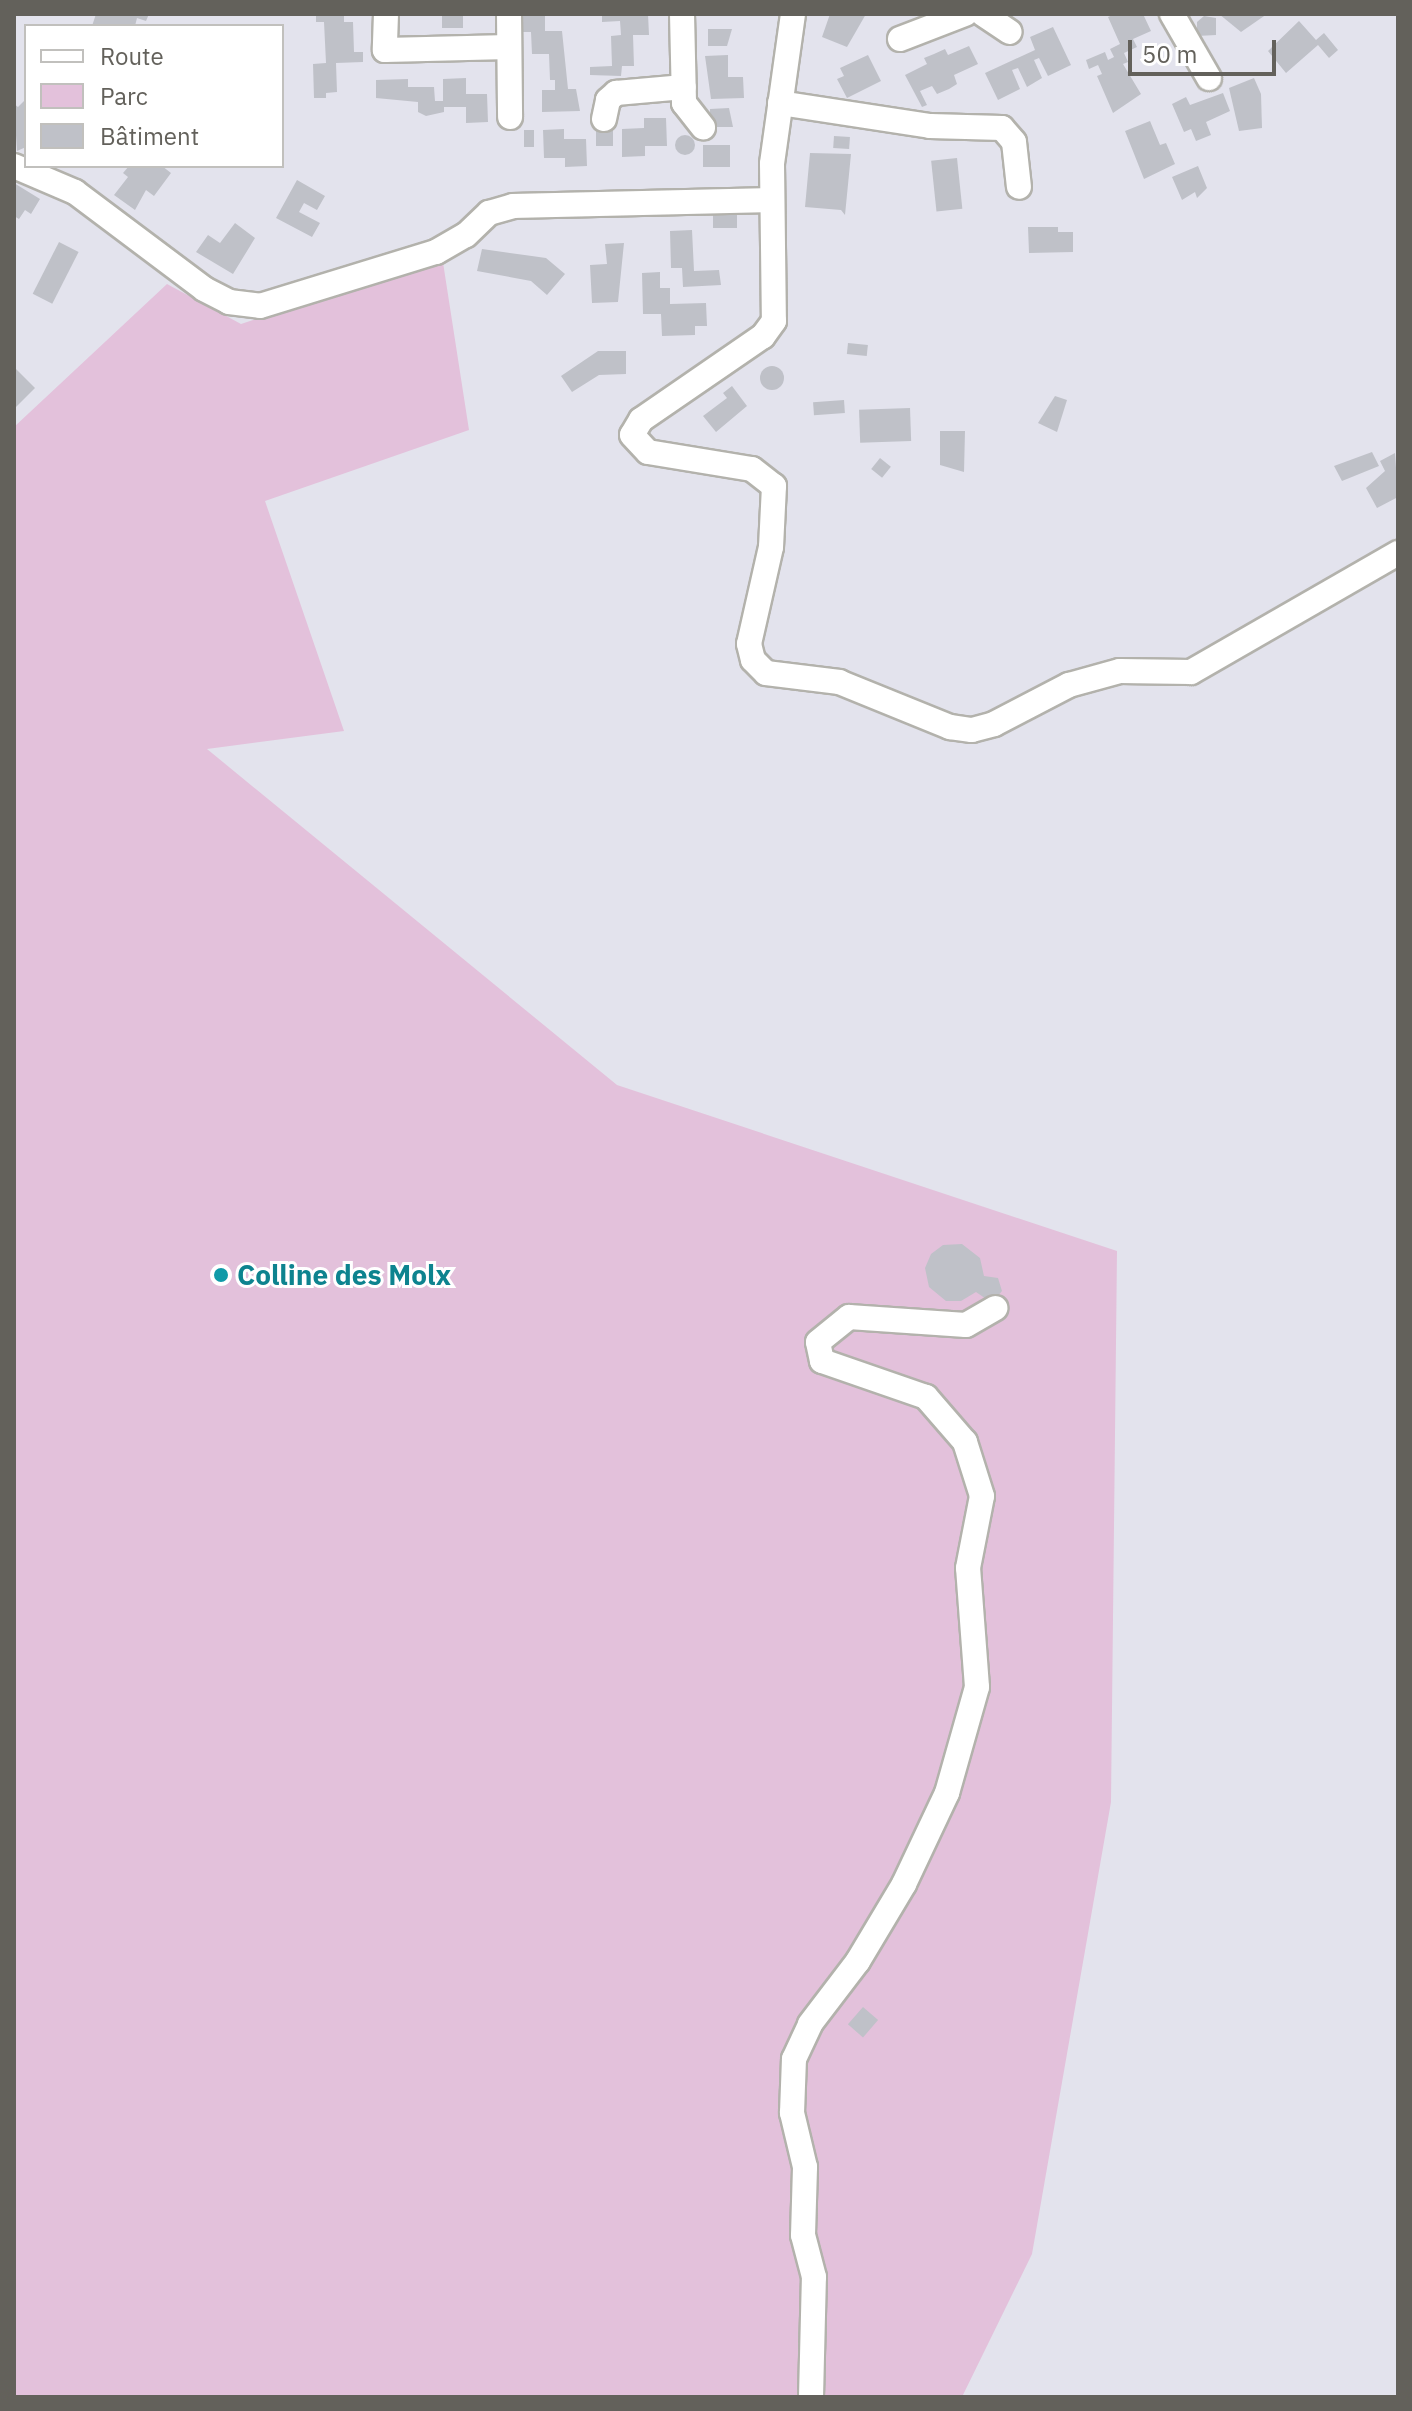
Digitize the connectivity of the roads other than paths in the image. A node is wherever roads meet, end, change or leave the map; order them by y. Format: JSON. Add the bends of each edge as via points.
{"nodes":[{"id":1,"x":386,"y":14,"type":"edge"},
{"id":2,"x":509,"y":14,"type":"edge"},
{"id":3,"x":682,"y":14,"type":"edge"},
{"id":4,"x":793,"y":14,"type":"edge"},
{"id":5,"x":965,"y":14,"type":"edge"},
{"id":6,"x":983,"y":14,"type":"edge"},
{"id":7,"x":1172,"y":14,"type":"edge"},
{"id":8,"x":1010,"y":32,"type":"dead end"},
{"id":9,"x":900,"y":39,"type":"dead end"},
{"id":10,"x":509,"y":47,"type":"junction"},
{"id":11,"x":1209,"y":78,"type":"dead end"},
{"id":12,"x":684,"y":87,"type":"junction"},
{"id":13,"x":780,"y":103,"type":"junction"},
{"id":14,"x":510,"y":117,"type":"dead end"},
{"id":15,"x":604,"y":119,"type":"dead end"},
{"id":16,"x":703,"y":127,"type":"dead end"},
{"id":17,"x":14,"y":166,"type":"edge"},
{"id":18,"x":1019,"y":187,"type":"dead end"},
{"id":19,"x":772,"y":200,"type":"junction"},
{"id":20,"x":1398,"y":553,"type":"edge"},
{"id":21,"x":995,"y":1308,"type":"dead end"},
{"id":22,"x":811,"y":2397,"type":"edge"}],
"edges":[{"from":1,"to":10,"type":"street","via":[[385,50]]},
{"from":2,"to":10,"type":"street"},
{"from":3,"to":12,"type":"street"},
{"from":4,"to":13,"type":"street"},
{"from":5,"to":9,"type":"street"},
{"from":6,"to":8,"type":"street"},
{"from":7,"to":11,"type":"street"},
{"from":10,"to":14,"type":"street"},
{"from":12,"to":15,"type":"street","via":[[616,93],[608,100]]},
{"from":12,"to":16,"type":"street","via":[[684,103]]},
{"from":13,"to":18,"type":"street","via":[[930,126],[1002,128],[1014,142]]},
{"from":13,"to":19,"type":"street"},
{"from":17,"to":19,"type":"street","via":[[75,192],[204,289],[229,302],[260,306],[436,252],[466,235],[489,213],[513,206]]},
{"from":19,"to":20,"type":"street","via":[[771,328],[641,420],[632,435],[648,452],[752,469],[774,486],[771,547],[749,644],[753,660],[766,673],[839,682],[950,727],[972,730],[1069,685],[1120,671],[1191,672]]},
{"from":21,"to":22,"type":"street","via":[[966,1325],[849,1317],[818,1342],[822,1361],[926,1397],[965,1442],[982,1496],[968,1568],[977,1687],[947,1793],[904,1884],[858,1961],[810,2024],[794,2059],[792,2113],[805,2167],[803,2235],[814,2277]]}]}
